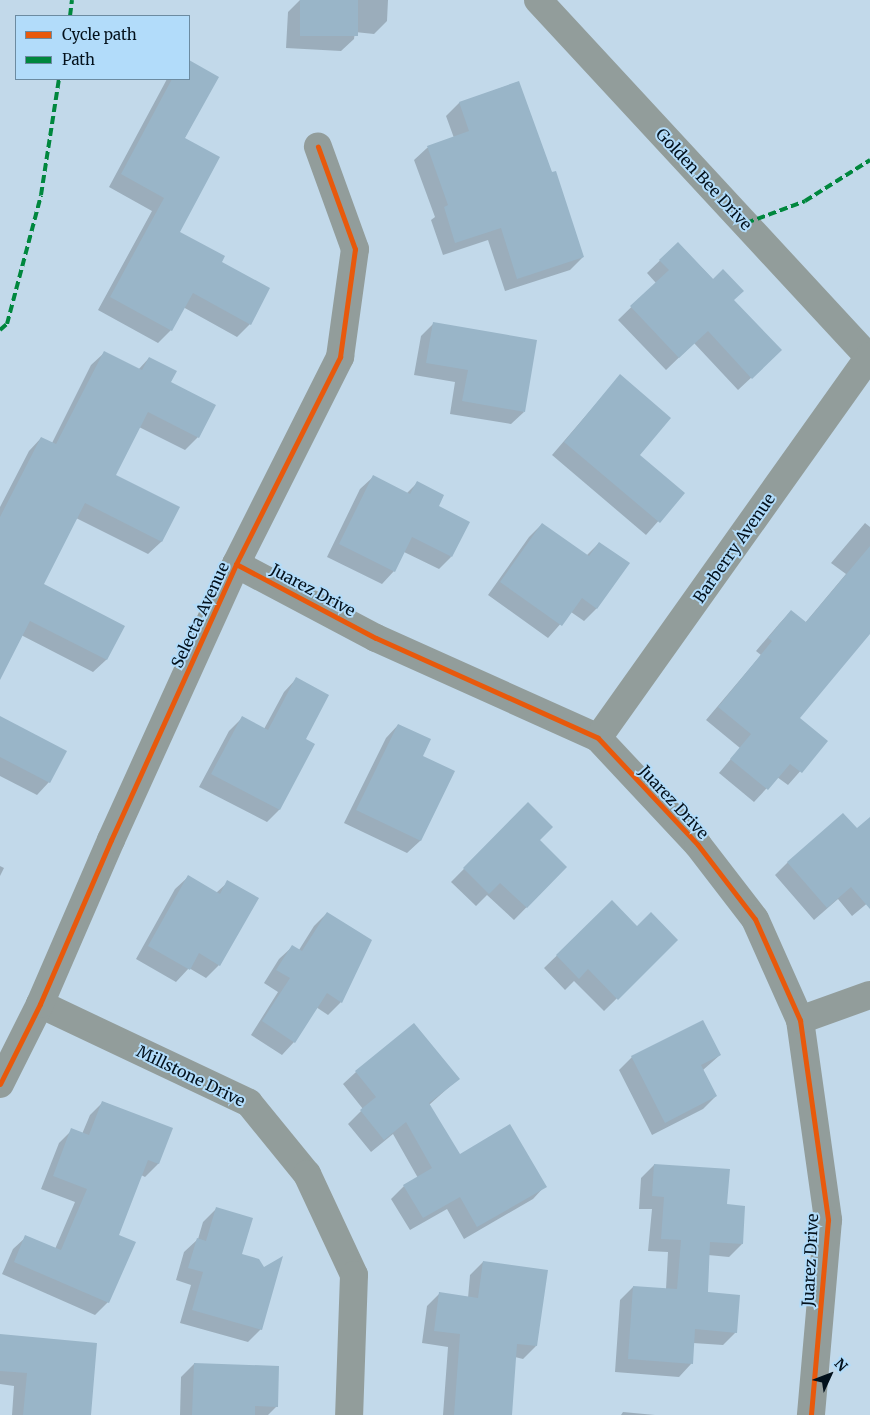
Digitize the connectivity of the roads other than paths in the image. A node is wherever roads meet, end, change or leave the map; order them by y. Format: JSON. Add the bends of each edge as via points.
{"nodes":[{"id":1,"x":538,"y":0,"type":"edge"},
{"id":2,"x":318,"y":147,"type":"dead end"},
{"id":3,"x":870,"y":357,"type":"edge"},
{"id":4,"x":236,"y":564,"type":"junction"},
{"id":5,"x":598,"y":738,"type":"junction"},
{"id":6,"x":870,"y":994,"type":"edge"},
{"id":7,"x":40,"y":1004,"type":"junction"},
{"id":8,"x":800,"y":1020,"type":"junction"},
{"id":9,"x":0,"y":1084,"type":"edge"},
{"id":10,"x":349,"y":1415,"type":"edge"},
{"id":11,"x":811,"y":1415,"type":"edge"}],
"edges":[{"from":1,"to":3,"type":"street","name":"Golden Bee Drive"},
{"from":2,"to":4,"type":"street","name":"Selecta Avenue","via":[[356,249],[340,358]]},
{"from":3,"to":5,"type":"street","name":"Barberry Avenue"},
{"from":4,"to":5,"type":"street","name":"Juarez Drive","via":[[376,638]]},
{"from":4,"to":7,"type":"street","name":"Selecta Avenue"},
{"from":5,"to":8,"type":"street","name":"Juarez Drive","via":[[698,845],[755,919]]},
{"from":6,"to":8,"type":"street"},
{"from":7,"to":9,"type":"street","name":"Selecta Avenue"},
{"from":7,"to":10,"type":"street","name":"Millstone Drive","via":[[249,1103],[306,1174],[354,1275]]},
{"from":8,"to":11,"type":"street","name":"Juarez Drive","via":[[828,1220]]}]}
